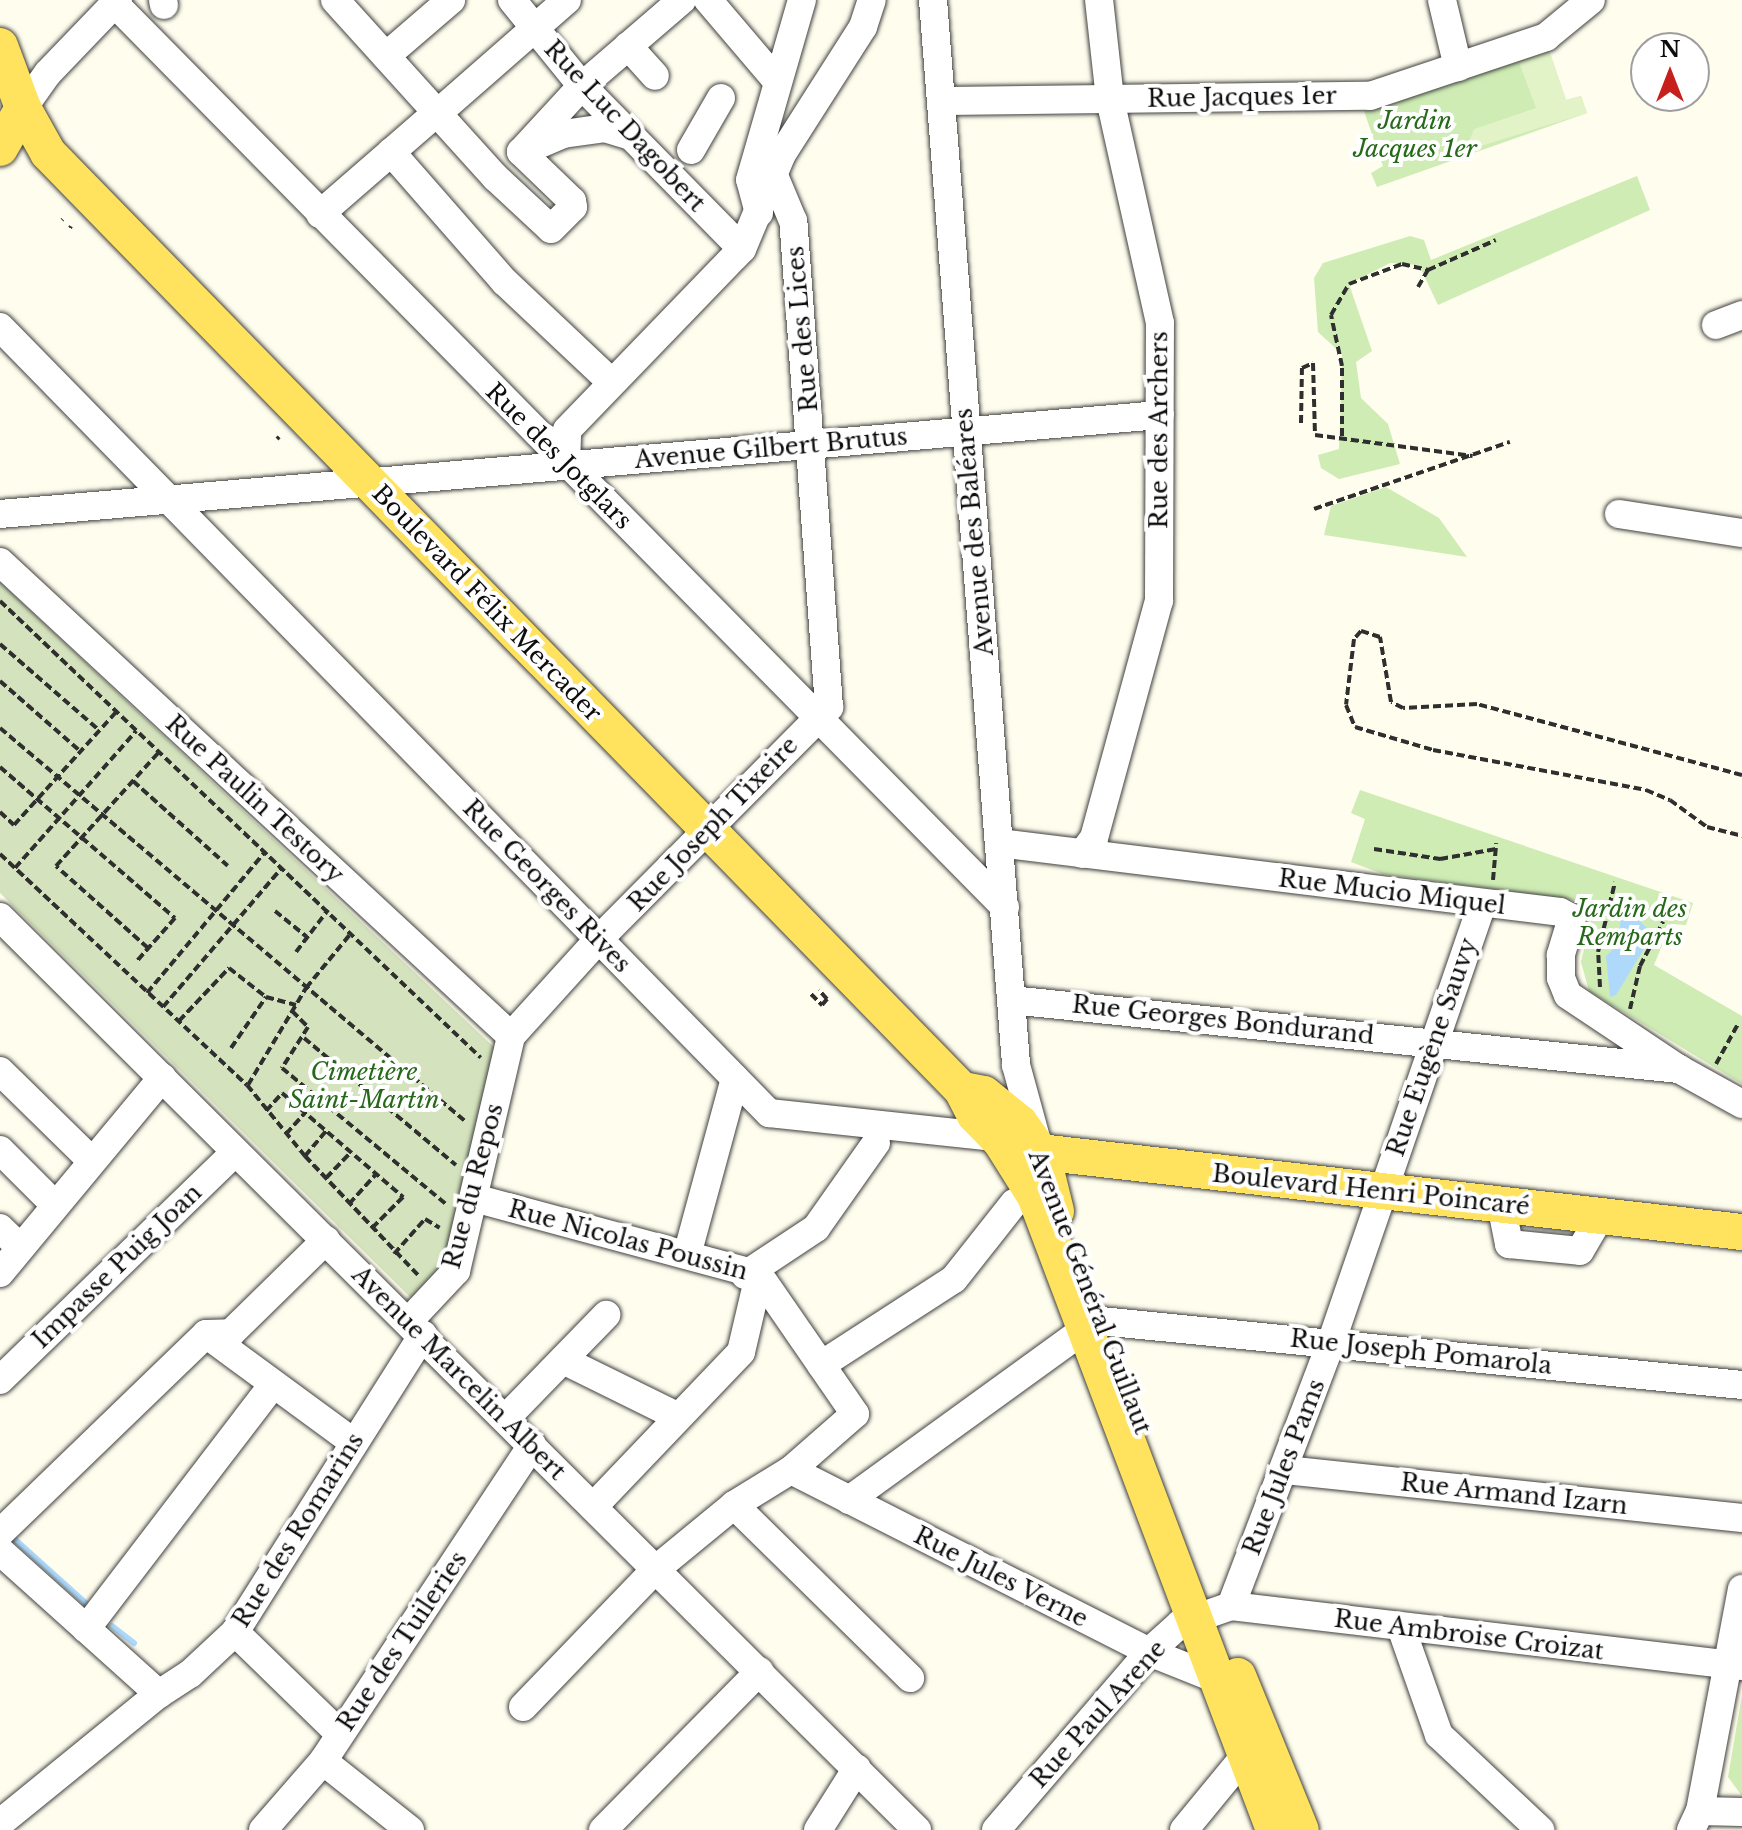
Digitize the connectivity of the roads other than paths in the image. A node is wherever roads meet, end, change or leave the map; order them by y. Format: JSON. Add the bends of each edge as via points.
{"nodes":[{"id":1,"x":335,"y":0,"type":"edge"},
{"id":2,"x":451,"y":0,"type":"edge"},
{"id":3,"x":512,"y":0,"type":"edge"},
{"id":4,"x":567,"y":0,"type":"edge"},
{"id":5,"x":682,"y":0,"type":"edge"},
{"id":6,"x":708,"y":0,"type":"edge"},
{"id":7,"x":802,"y":0,"type":"edge"},
{"id":8,"x":872,"y":0,"type":"edge"},
{"id":9,"x":892,"y":0,"type":"edge"},
{"id":10,"x":933,"y":0,"type":"edge"},
{"id":11,"x":1099,"y":0,"type":"edge"},
{"id":12,"x":1442,"y":0,"type":"edge"},
{"id":13,"x":1588,"y":1,"type":"edge"},
{"id":14,"x":116,"y":2,"type":"edge"},
{"id":15,"x":535,"y":26,"type":"junction"},
{"id":16,"x":863,"y":27,"type":"junction"},
{"id":17,"x":0,"y":46,"type":"edge"},
{"id":18,"x":628,"y":46,"type":"junction"},
{"id":19,"x":386,"y":56,"type":"junction"},
{"id":20,"x":654,"y":66,"type":"dead end"},
{"id":21,"x":1458,"y":67,"type":"junction"},
{"id":22,"x":776,"y":80,"type":"junction"},
{"id":23,"x":582,"y":86,"type":"junction"},
{"id":24,"x":721,"y":98,"type":"dead end"},
{"id":25,"x":1110,"y":99,"type":"junction"},
{"id":26,"x":941,"y":101,"type":"junction"},
{"id":27,"x":23,"y":108,"type":"junction"},
{"id":28,"x":438,"y":112,"type":"junction"},
{"id":29,"x":628,"y":135,"type":"junction"},
{"id":30,"x":0,"y":148,"type":"edge"},
{"id":31,"x":391,"y":152,"type":"junction"},
{"id":32,"x":521,"y":152,"type":"junction"},
{"id":33,"x":679,"y":167,"type":"junction"},
{"id":34,"x":493,"y":170,"type":"junction"},
{"id":35,"x":775,"y":178,"type":"junction"},
{"id":36,"x":759,"y":213,"type":"junction"},
{"id":37,"x":320,"y":214,"type":"junction"},
{"id":38,"x":742,"y":249,"type":"junction"},
{"id":39,"x":1742,"y":315,"type":"edge"},
{"id":40,"x":1716,"y":325,"type":"dead end"},
{"id":41,"x":0,"y":327,"type":"edge"},
{"id":42,"x":611,"y":382,"type":"junction"},
{"id":43,"x":1160,"y":415,"type":"junction"},
{"id":44,"x":966,"y":431,"type":"junction"},
{"id":45,"x":811,"y":444,"type":"junction"},
{"id":46,"x":566,"y":465,"type":"junction"},
{"id":47,"x":369,"y":482,"type":"junction"},
{"id":48,"x":167,"y":498,"type":"junction"},
{"id":49,"x":0,"y":514,"type":"edge"},
{"id":50,"x":1619,"y":514,"type":"dead end"},
{"id":51,"x":1742,"y":533,"type":"edge"},
{"id":52,"x":0,"y":562,"type":"edge"},
{"id":53,"x":818,"y":717,"type":"junction"},
{"id":54,"x":710,"y":830,"type":"junction"},
{"id":55,"x":999,"y":843,"type":"junction"},
{"id":56,"x":1082,"y":854,"type":"junction"},
{"id":57,"x":1482,"y":904,"type":"junction"},
{"id":58,"x":1005,"y":907,"type":"junction"},
{"id":59,"x":1,"y":919,"type":"edge"},
{"id":60,"x":599,"y":939,"type":"junction"},
{"id":61,"x":1011,"y":1000,"type":"junction"},
{"id":62,"x":511,"y":1036,"type":"junction"},
{"id":63,"x":1435,"y":1041,"type":"junction"},
{"id":64,"x":1016,"y":1065,"type":"junction"},
{"id":65,"x":1679,"y":1069,"type":"junction"},
{"id":66,"x":0,"y":1071,"type":"edge"},
{"id":67,"x":162,"y":1078,"type":"junction"},
{"id":68,"x":735,"y":1078,"type":"junction"},
{"id":69,"x":973,"y":1092,"type":"junction"},
{"id":70,"x":1742,"y":1104,"type":"edge"},
{"id":71,"x":997,"y":1140,"type":"junction"},
{"id":72,"x":876,"y":1143,"type":"dead end"},
{"id":73,"x":0,"y":1150,"type":"edge"},
{"id":74,"x":235,"y":1152,"type":"junction"},
{"id":75,"x":1042,"y":1154,"type":"junction"},
{"id":76,"x":90,"y":1159,"type":"junction"},
{"id":77,"x":1381,"y":1191,"type":"junction"},
{"id":78,"x":462,"y":1194,"type":"junction"},
{"id":79,"x":1014,"y":1203,"type":"dead end"},
{"id":80,"x":55,"y":1205,"type":"junction"},
{"id":81,"x":1742,"y":1232,"type":"edge"},
{"id":82,"x":10,"y":1237,"type":"edge"},
{"id":83,"x":326,"y":1240,"type":"junction"},
{"id":84,"x":687,"y":1255,"type":"junction"},
{"id":85,"x":0,"y":1273,"type":"edge"},
{"id":86,"x":752,"y":1275,"type":"junction"},
{"id":87,"x":606,"y":1315,"type":"dead end"},
{"id":88,"x":1092,"y":1326,"type":"junction"},
{"id":89,"x":416,"y":1328,"type":"junction"},
{"id":90,"x":206,"y":1334,"type":"junction"},
{"id":91,"x":1331,"y":1343,"type":"junction"},
{"id":92,"x":563,"y":1360,"type":"junction"},
{"id":93,"x":821,"y":1365,"type":"junction"},
{"id":94,"x":0,"y":1380,"type":"edge"},
{"id":95,"x":1742,"y":1385,"type":"edge"},
{"id":96,"x":272,"y":1386,"type":"junction"},
{"id":97,"x":677,"y":1416,"type":"junction"},
{"id":98,"x":506,"y":1418,"type":"junction"},
{"id":99,"x":353,"y":1442,"type":"junction"},
{"id":100,"x":532,"y":1445,"type":"junction"},
{"id":101,"x":791,"y":1470,"type":"junction"},
{"id":102,"x":1285,"y":1470,"type":"junction"},
{"id":103,"x":849,"y":1500,"type":"junction"},
{"id":104,"x":734,"y":1505,"type":"junction"},
{"id":105,"x":593,"y":1507,"type":"junction"},
{"id":106,"x":1742,"y":1518,"type":"edge"},
{"id":107,"x":0,"y":1533,"type":"edge"},
{"id":108,"x":0,"y":1551,"type":"edge"},
{"id":109,"x":655,"y":1570,"type":"junction"},
{"id":110,"x":1742,"y":1589,"type":"edge"},
{"id":111,"x":1211,"y":1614,"type":"junction"},
{"id":112,"x":86,"y":1629,"type":"junction"},
{"id":113,"x":1402,"y":1630,"type":"junction"},
{"id":114,"x":235,"y":1632,"type":"junction"},
{"id":115,"x":1149,"y":1652,"type":"junction"},
{"id":116,"x":1736,"y":1665,"type":"edge"},
{"id":117,"x":760,"y":1671,"type":"junction"},
{"id":118,"x":910,"y":1678,"type":"dead end"},
{"id":119,"x":1214,"y":1678,"type":"junction"},
{"id":120,"x":159,"y":1694,"type":"junction"},
{"id":121,"x":523,"y":1707,"type":"dead end"},
{"id":122,"x":339,"y":1733,"type":"junction"},
{"id":123,"x":1244,"y":1757,"type":"junction"},
{"id":124,"x":323,"y":1761,"type":"junction"},
{"id":125,"x":857,"y":1768,"type":"junction"},
{"id":126,"x":1742,"y":1812,"type":"edge"},
{"id":127,"x":1695,"y":1820,"type":"edge"},
{"id":128,"x":0,"y":1823,"type":"edge"},
{"id":129,"x":1299,"y":1829,"type":"edge"},
{"id":130,"x":263,"y":1830,"type":"edge"},
{"id":131,"x":410,"y":1830,"type":"edge"},
{"id":132,"x":603,"y":1830,"type":"edge"},
{"id":133,"x":818,"y":1830,"type":"edge"},
{"id":134,"x":917,"y":1830,"type":"edge"},
{"id":135,"x":996,"y":1830,"type":"edge"},
{"id":136,"x":1184,"y":1830,"type":"edge"},
{"id":137,"x":1540,"y":1830,"type":"edge"}],
"edges":[{"from":1,"to":19,"type":"street"},
{"from":2,"to":19,"type":"street"},
{"from":3,"to":15,"type":"street","name":"Rue Luc Dagobert"},
{"from":4,"to":15,"type":"street"},
{"from":5,"to":18,"type":"street"},
{"from":6,"to":22,"type":"street"},
{"from":7,"to":22,"type":"street"},
{"from":8,"to":16,"type":"street","name":"Rue des Lices"},
{"from":9,"to":16,"type":"street"},
{"from":10,"to":26,"type":"street","name":"Avenue des Baléares"},
{"from":11,"to":25,"type":"street","name":"Rue des Archers"},
{"from":12,"to":21,"type":"street"},
{"from":13,"to":21,"type":"street","name":"Rue Jacques 1er","via":[[1546,37]]},
{"from":14,"to":27,"type":"street","via":[[48,73]]},
{"from":14,"to":37,"type":"street","name":"Rue des Jotglars"},
{"from":15,"to":23,"type":"street","name":"Rue Luc Dagobert"},
{"from":15,"to":28,"type":"street"},
{"from":16,"to":35,"type":"street","name":"Rue des Lices","via":[[782,154]]},
{"from":17,"to":27,"type":"main road","name":"Boulevard Félix Mercader"},
{"from":18,"to":20,"type":"street"},
{"from":18,"to":23,"type":"street"},
{"from":19,"to":28,"type":"street"},
{"from":21,"to":25,"type":"street","name":"Rue Jacques 1er","via":[[1370,96]]},
{"from":22,"to":36,"type":"street","via":[[750,180]]},
{"from":23,"to":29,"type":"street","name":"Rue Luc Dagobert"},
{"from":23,"to":32,"type":"street"},
{"from":24,"to":33,"type":"street"},
{"from":25,"to":26,"type":"street","name":"Rue Jacques 1er"},
{"from":25,"to":43,"type":"street","name":"Rue des Archers","via":[[1160,323]]},
{"from":26,"to":44,"type":"street","name":"Avenue des Baléares"},
{"from":27,"to":30,"type":"main road"},
{"from":27,"to":47,"type":"main road","name":"Boulevard Félix Mercader","via":[[48,153]]},
{"from":28,"to":31,"type":"street"},
{"from":28,"to":34,"type":"street"},
{"from":29,"to":32,"type":"street","via":[[605,128],[563,134]]},
{"from":29,"to":33,"type":"street","name":"Rue Luc Dagobert"},
{"from":31,"to":37,"type":"street"},
{"from":31,"to":42,"type":"street","via":[[443,217]]},
{"from":32,"to":34,"type":"street"},
{"from":32,"to":34,"type":"street","via":[[572,201],[573,207],[551,229]]},
{"from":33,"to":38,"type":"street","name":"Rue Luc Dagobert"},
{"from":35,"to":36,"type":"street","name":"Rue des Lices"},
{"from":35,"to":45,"type":"street","name":"Rue des Lices","via":[[793,221]]},
{"from":36,"to":38,"type":"street","name":"Rue des Lices"},
{"from":37,"to":46,"type":"street","name":"Rue des Jotglars"},
{"from":38,"to":42,"type":"street","name":"Rue des Lices"},
{"from":39,"to":40,"type":"street"},
{"from":41,"to":48,"type":"street","name":"Rue Georges Rives"},
{"from":42,"to":46,"type":"street","name":"Rue des Lices","via":[[567,430]]},
{"from":43,"to":44,"type":"street","name":"Avenue Gilbert Brutus"},
{"from":43,"to":56,"type":"street","name":"Rue des Archers","via":[[1159,601],[1094,838]]},
{"from":44,"to":45,"type":"street","name":"Avenue Gilbert Brutus"},
{"from":44,"to":55,"type":"street","name":"Avenue des Baléares"},
{"from":45,"to":46,"type":"street","name":"Avenue Gilbert Brutus"},
{"from":45,"to":53,"type":"street","name":"Rue des Lices","via":[[829,707]]},
{"from":46,"to":47,"type":"street","name":"Avenue Gilbert Brutus"},
{"from":46,"to":53,"type":"street","name":"Rue des Jotglars"},
{"from":47,"to":48,"type":"street","name":"Avenue Gilbert Brutus"},
{"from":47,"to":54,"type":"main road","name":"Boulevard Félix Mercader"},
{"from":48,"to":49,"type":"street","name":"Avenue Gilbert Brutus"},
{"from":48,"to":60,"type":"street","name":"Rue Georges Rives"},
{"from":50,"to":51,"type":"street"},
{"from":52,"to":62,"type":"street","name":"Rue Paulin Testory"},
{"from":53,"to":54,"type":"street","name":"Rue Joseph Tixeire"},
{"from":53,"to":58,"type":"street","name":"Rue des Jotglars"},
{"from":54,"to":60,"type":"street","name":"Rue Joseph Tixeire"},
{"from":54,"to":69,"type":"main road","name":"Boulevard Félix Mercader"},
{"from":55,"to":56,"type":"street","name":"Rue Mucio Miquel"},
{"from":55,"to":58,"type":"street","name":"Avenue des Baléares"},
{"from":56,"to":57,"type":"street","name":"Rue Mucio Miquel"},
{"from":57,"to":63,"type":"street","name":"Rue Eugène Sauvy"},
{"from":57,"to":65,"type":"street","name":"Rue Mucio Miquel","via":[[1560,912],[1572,918],[1561,955],[1568,995]]},
{"from":58,"to":61,"type":"street","name":"Avenue des Baléares"},
{"from":59,"to":67,"type":"street","name":"Avenue Marcelin Albert"},
{"from":60,"to":62,"type":"street","name":"Rue Joseph Tixeire"},
{"from":60,"to":68,"type":"street","name":"Rue Georges Rives"},
{"from":61,"to":63,"type":"street","name":"Rue Georges Bondurand"},
{"from":61,"to":64,"type":"street","name":"Avenue des Baléares"},
{"from":62,"to":78,"type":"street","name":"Rue du Repos"},
{"from":63,"to":65,"type":"street","name":"Rue Georges Bondurand"},
{"from":63,"to":77,"type":"street","name":"Rue Eugène Sauvy"},
{"from":64,"to":69,"type":"street"},
{"from":64,"to":75,"type":"street","name":"Avenue des Baléares","via":[[1025,1111]]},
{"from":65,"to":70,"type":"street"},
{"from":66,"to":76,"type":"street"},
{"from":67,"to":74,"type":"street","name":"Avenue Marcelin Albert"},
{"from":67,"to":76,"type":"street"},
{"from":68,"to":71,"type":"street","name":"Rue Georges Rives","via":[[769,1113]]},
{"from":68,"to":84,"type":"street"},
{"from":69,"to":71,"type":"main road","name":"Avenue Général Guillaut"},
{"from":69,"to":75,"type":"main road","name":"Avenue Général Guillaut","via":[[1020,1123]]},
{"from":71,"to":75,"type":"main road","name":"Boulevard Henri Poincaré"},
{"from":71,"to":88,"type":"main road","name":"Avenue Général Guillaut","via":[[1035,1196]]},
{"from":72,"to":86,"type":"street","via":[[816,1228]]},
{"from":73,"to":80,"type":"street"},
{"from":74,"to":83,"type":"street","name":"Avenue Marcelin Albert"},
{"from":74,"to":94,"type":"street","name":"Impasse Puig Joan"},
{"from":75,"to":77,"type":"main road","name":"Boulevard Henri Poincaré"},
{"from":75,"to":88,"type":"main road","name":"Avenue Général Guillaut"},
{"from":76,"to":80,"type":"street"},
{"from":77,"to":81,"type":"main road","name":"Boulevard Henri Poincaré"},
{"from":77,"to":91,"type":"street","name":"Rue Jules Pams"},
{"from":78,"to":84,"type":"street","name":"Rue Nicolas Poussin"},
{"from":78,"to":89,"type":"street","name":"Rue du Repos","via":[[456,1271]]},
{"from":79,"to":93,"type":"street","via":[[954,1279]]},
{"from":80,"to":82,"type":"street"},
{"from":82,"to":85,"type":"street"},
{"from":83,"to":89,"type":"street","name":"Avenue Marcelin Albert"},
{"from":83,"to":90,"type":"street","via":[[231,1333]]},
{"from":84,"to":86,"type":"street","name":"Rue Nicolas Poussin"},
{"from":86,"to":93,"type":"street","name":"Rue Nicolas Poussin"},
{"from":86,"to":97,"type":"street","via":[[741,1352]]},
{"from":87,"to":92,"type":"street"},
{"from":88,"to":91,"type":"street","name":"Rue Joseph Pomarola"},
{"from":88,"to":103,"type":"street"},
{"from":88,"to":111,"type":"main road","name":"Avenue Général Guillaut"},
{"from":89,"to":98,"type":"street","name":"Avenue Marcelin Albert"},
{"from":89,"to":99,"type":"street","name":"Rue des Romarins"},
{"from":90,"to":96,"type":"street"},
{"from":90,"to":107,"type":"street"},
{"from":91,"to":95,"type":"street","name":"Rue Joseph Pomarola"},
{"from":91,"to":102,"type":"street","name":"Rue Jules Pams"},
{"from":92,"to":97,"type":"street"},
{"from":92,"to":98,"type":"street"},
{"from":93,"to":101,"type":"street","name":"Rue Nicolas Poussin","via":[[855,1414]]},
{"from":96,"to":99,"type":"street"},
{"from":96,"to":112,"type":"street"},
{"from":97,"to":105,"type":"street"},
{"from":98,"to":100,"type":"street","name":"Avenue Marcelin Albert"},
{"from":99,"to":114,"type":"street","name":"Rue des Romarins"},
{"from":100,"to":105,"type":"street","name":"Avenue Marcelin Albert"},
{"from":100,"to":122,"type":"street","name":"Rue des Tuileries"},
{"from":101,"to":103,"type":"street","name":"Rue Jules Verne"},
{"from":101,"to":104,"type":"street"},
{"from":102,"to":106,"type":"street","name":"Rue Armand Izarn"},
{"from":102,"to":111,"type":"street","name":"Rue Jules Pams"},
{"from":103,"to":115,"type":"street","name":"Rue Jules Verne"},
{"from":104,"to":109,"type":"street"},
{"from":104,"to":118,"type":"street"},
{"from":105,"to":109,"type":"street","name":"Avenue Marcelin Albert"},
{"from":108,"to":112,"type":"street"},
{"from":109,"to":117,"type":"street","name":"Avenue Marcelin Albert"},
{"from":109,"to":121,"type":"street"},
{"from":110,"to":116,"type":"street"},
{"from":111,"to":113,"type":"street","name":"Rue Ambroise Croizat"},
{"from":111,"to":115,"type":"street","name":"Rue Paul Arene","via":[[1180,1624]]},
{"from":111,"to":119,"type":"main road","name":"Avenue Général Guillaut"},
{"from":111,"to":129,"type":"main road","name":"Avenue Général Guillaut"},
{"from":112,"to":120,"type":"street"},
{"from":113,"to":116,"type":"street","name":"Rue Ambroise Croizat"},
{"from":113,"to":137,"type":"street","via":[[1439,1735]]},
{"from":114,"to":120,"type":"street","name":"Rue des Romarins","via":[[190,1674]]},
{"from":114,"to":122,"type":"street"},
{"from":115,"to":119,"type":"street","name":"Rue Jules Verne"},
{"from":115,"to":135,"type":"street","name":"Rue Paul Arene"},
{"from":116,"to":127,"type":"street"},
{"from":117,"to":125,"type":"street","name":"Avenue Marcelin Albert"},
{"from":117,"to":132,"type":"street"},
{"from":119,"to":123,"type":"main road","name":"Avenue Général Guillaut"},
{"from":120,"to":128,"type":"street","name":"Rue des Romarins"},
{"from":122,"to":124,"type":"street","name":"Rue des Tuileries"},
{"from":123,"to":129,"type":"main road","name":"Avenue Général Guillaut"},
{"from":123,"to":136,"type":"street"},
{"from":124,"to":130,"type":"street","name":"Rue des Tuileries"},
{"from":124,"to":131,"type":"street"},
{"from":125,"to":133,"type":"street"},
{"from":125,"to":134,"type":"street","name":"Avenue Marcelin Albert"},
{"from":126,"to":127,"type":"street"}]}
